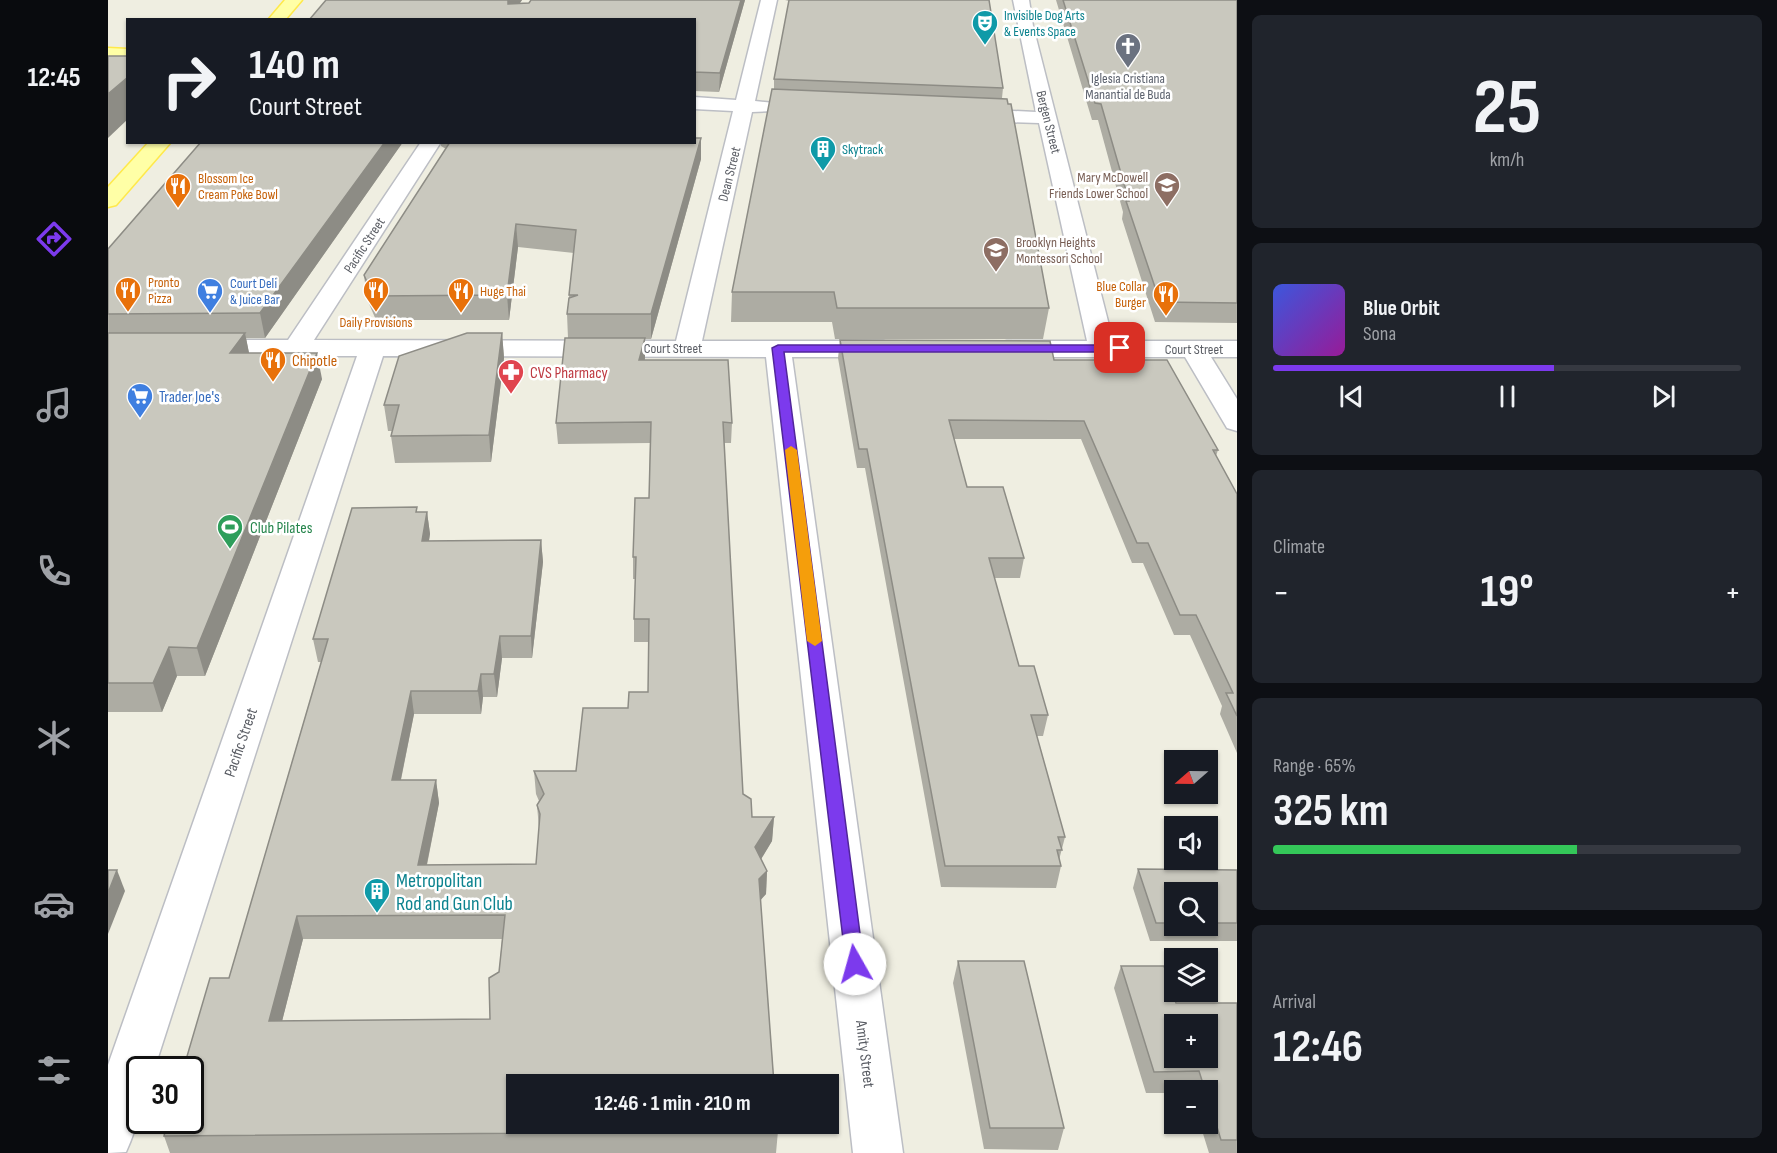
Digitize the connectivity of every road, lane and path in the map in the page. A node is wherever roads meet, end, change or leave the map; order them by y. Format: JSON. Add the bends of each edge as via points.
{"nodes":[{"id":1,"x":294,"y":0,"type":"edge"},
{"id":2,"x":769,"y":0,"type":"edge"},
{"id":3,"x":1021,"y":0,"type":"edge"},
{"id":4,"x":278,"y":18,"type":"edge"},
{"id":5,"x":108,"y":53,"type":"edge"},
{"id":6,"x":126,"y":54,"type":"edge"},
{"id":7,"x":696,"y":104,"type":"edge"},
{"id":8,"x":745,"y":106,"type":"junction"},
{"id":9,"x":788,"y":107,"type":"edge"},
{"id":10,"x":948,"y":114,"type":"edge"},
{"id":11,"x":1048,"y":118,"type":"junction"},
{"id":12,"x":159,"y":144,"type":"edge"},
{"id":13,"x":431,"y":144,"type":"edge"},
{"id":14,"x":108,"y":200,"type":"edge"},
{"id":15,"x":178,"y":348,"type":"edge"},
{"id":16,"x":296,"y":348,"type":"junction"},
{"id":17,"x":374,"y":348,"type":"junction"},
{"id":18,"x":687,"y":348,"type":"junction"},
{"id":19,"x":778,"y":348,"type":"junction"},
{"id":20,"x":903,"y":348,"type":"edge"},
{"id":21,"x":1102,"y":348,"type":"junction"},
{"id":22,"x":987,"y":349,"type":"edge"},
{"id":23,"x":1193,"y":349,"type":"junction"},
{"id":24,"x":1237,"y":349,"type":"edge"},
{"id":25,"x":1237,"y":422,"type":"edge"},
{"id":26,"x":108,"y":1136,"type":"edge"},
{"id":27,"x":878,"y":1153,"type":"edge"}],
"edges":[{"from":1,"to":4,"type":"main road"},
{"from":2,"to":8,"type":"street","name":"Dean Street"},
{"from":3,"to":11,"type":"street","name":"Bergen Street"},
{"from":5,"to":6,"type":"main road"},
{"from":7,"to":8,"type":"street"},
{"from":8,"to":9,"type":"street"},
{"from":8,"to":18,"type":"street","name":"Dean Street"},
{"from":10,"to":11,"type":"street"},
{"from":11,"to":21,"type":"street","name":"Bergen Street"},
{"from":12,"to":14,"type":"main road"},
{"from":13,"to":16,"type":"street","name":"Pacific Street"},
{"from":15,"to":16,"type":"street","name":"Court Street"},
{"from":16,"to":17,"type":"street","name":"Court Street"},
{"from":17,"to":18,"type":"street","name":"Court Street"},
{"from":17,"to":26,"type":"street","name":"Pacific Street"},
{"from":18,"to":19,"type":"street","name":"Court Street"},
{"from":19,"to":20,"type":"street","name":"Court Street"},
{"from":19,"to":27,"type":"street","name":"Amity Street"},
{"from":21,"to":22,"type":"street","name":"Court Street"},
{"from":21,"to":23,"type":"street","name":"Court Street"},
{"from":23,"to":24,"type":"street","name":"Court Street"},
{"from":23,"to":25,"type":"street"}]}
